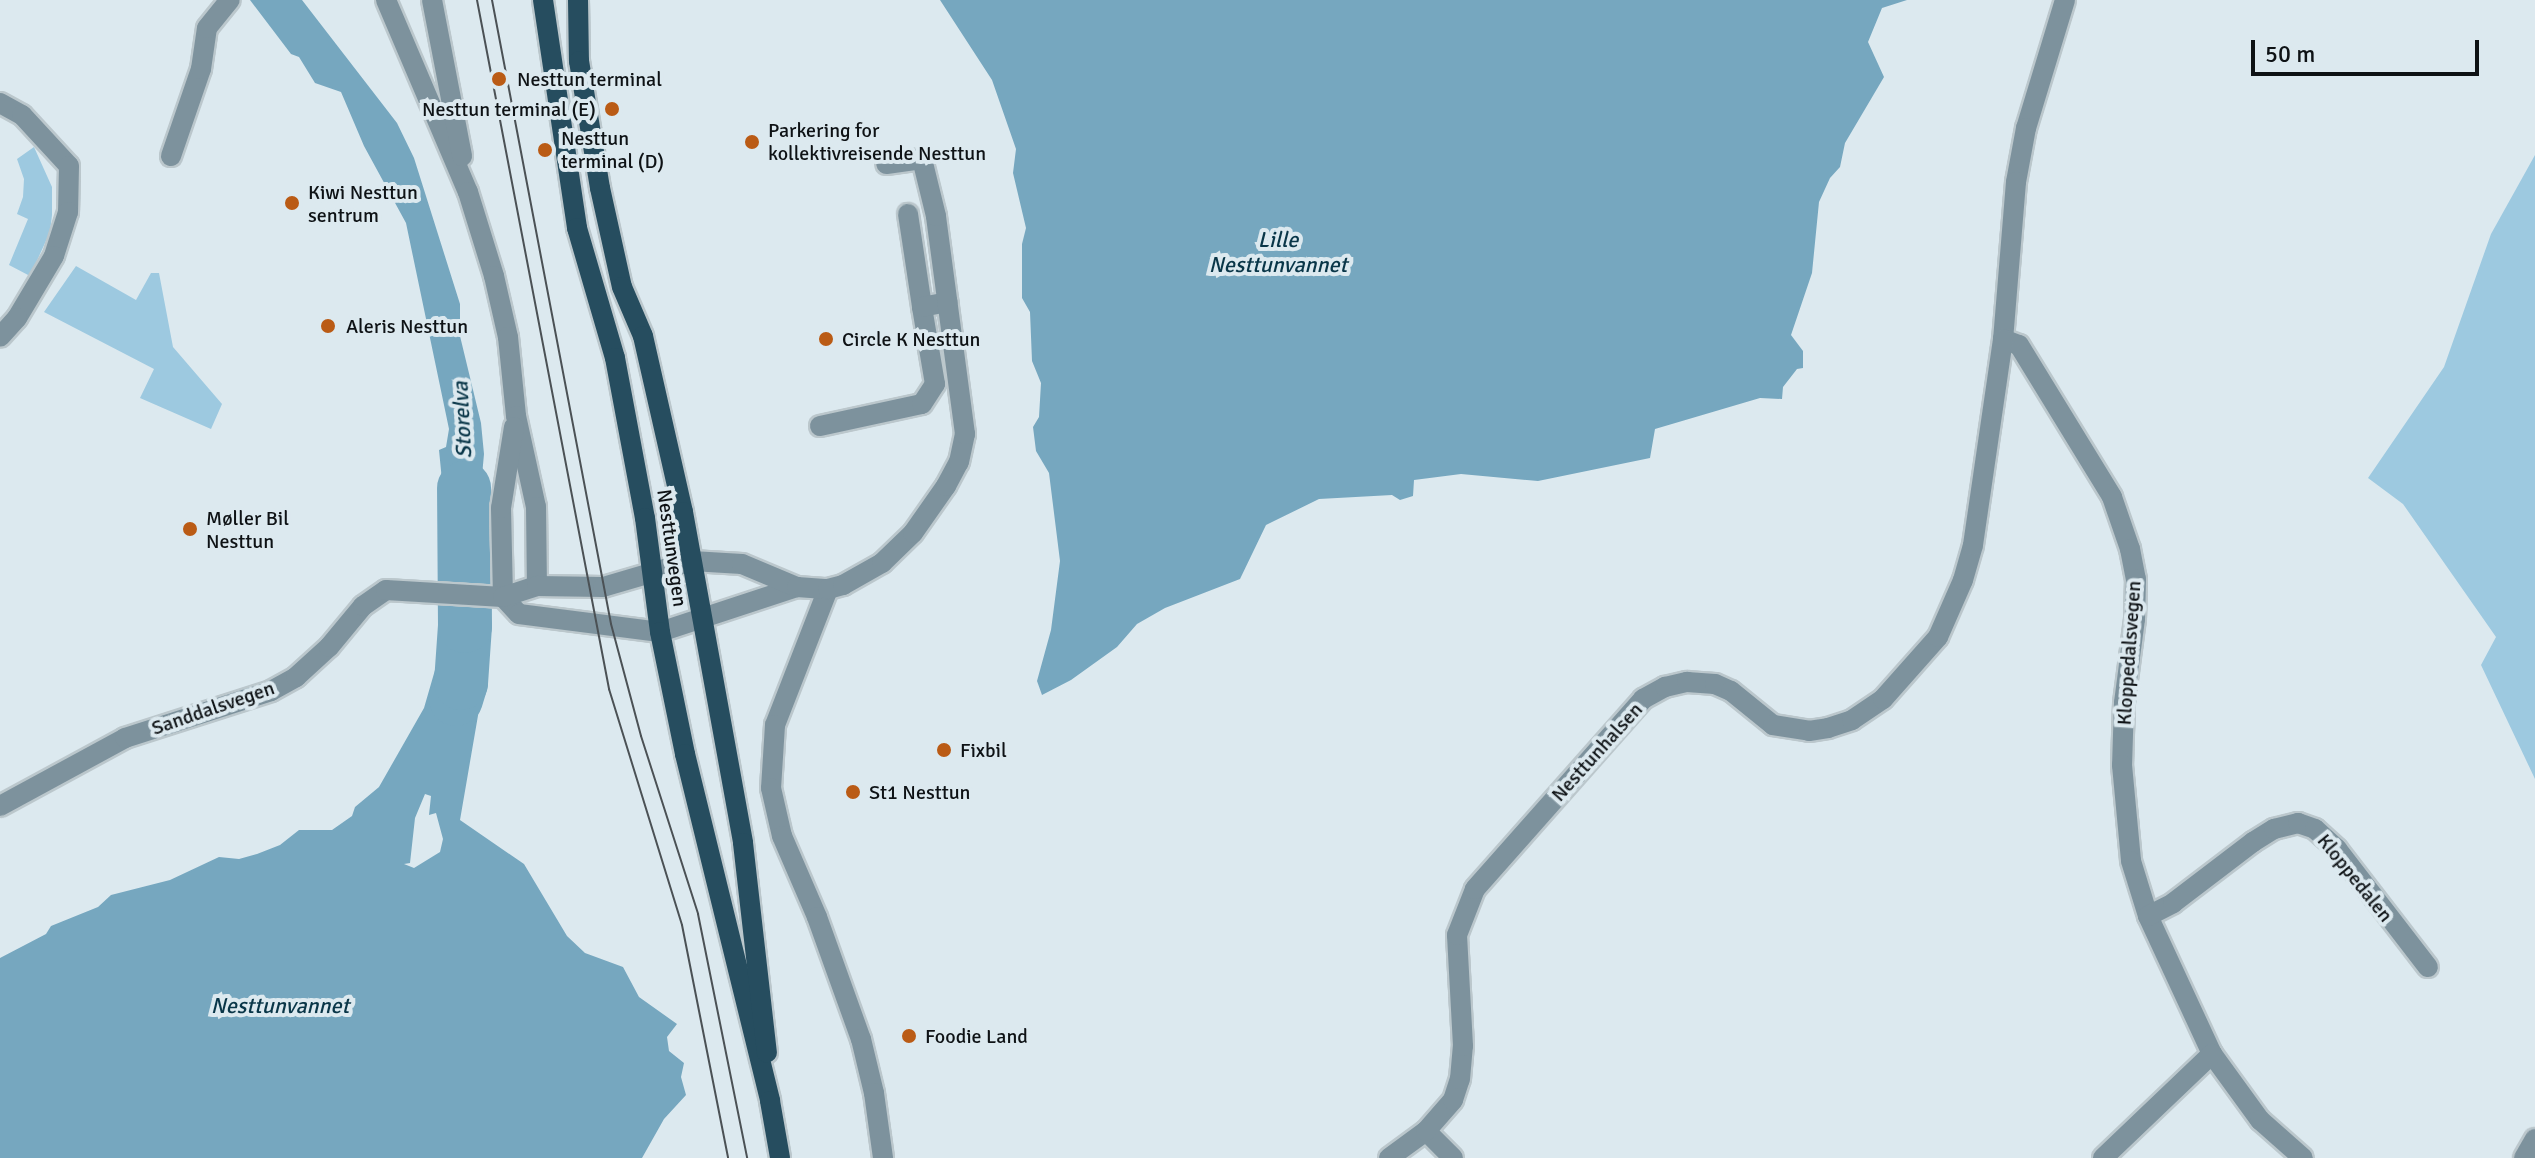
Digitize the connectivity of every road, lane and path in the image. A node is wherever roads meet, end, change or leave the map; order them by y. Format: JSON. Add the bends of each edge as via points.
{"nodes":[{"id":1,"x":386,"y":0,"type":"edge"},
{"id":2,"x":432,"y":0,"type":"edge"},
{"id":3,"x":543,"y":0,"type":"edge"},
{"id":4,"x":578,"y":0,"type":"edge"},
{"id":5,"x":2065,"y":0,"type":"edge"},
{"id":6,"x":228,"y":1,"type":"edge"},
{"id":7,"x":0,"y":103,"type":"edge"},
{"id":8,"x":171,"y":156,"type":"dead end"},
{"id":9,"x":886,"y":164,"type":"dead end"},
{"id":10,"x":468,"y":192,"type":"junction"},
{"id":11,"x":908,"y":214,"type":"dead end"},
{"id":12,"x":948,"y":302,"type":"junction"},
{"id":13,"x":922,"y":307,"type":"junction"},
{"id":14,"x":0,"y":337,"type":"edge"},
{"id":15,"x":2003,"y":339,"type":"junction"},
{"id":16,"x":516,"y":416,"type":"junction"},
{"id":17,"x":820,"y":426,"type":"dead end"},
{"id":18,"x":692,"y":561,"type":"junction"},
{"id":19,"x":651,"y":571,"type":"junction"},
{"id":20,"x":537,"y":586,"type":"junction"},
{"id":21,"x":797,"y":587,"type":"junction"},
{"id":22,"x":828,"y":589,"type":"junction"},
{"id":23,"x":496,"y":596,"type":"junction"},
{"id":24,"x":701,"y":621,"type":"junction"},
{"id":25,"x":660,"y":632,"type":"junction"},
{"id":26,"x":0,"y":806,"type":"edge"},
{"id":27,"x":2148,"y":916,"type":"junction"},
{"id":28,"x":2428,"y":967,"type":"dead end"},
{"id":29,"x":2212,"y":1054,"type":"junction"},
{"id":30,"x":770,"y":1101,"type":"junction"},
{"id":31,"x":1426,"y":1131,"type":"junction"},
{"id":32,"x":2535,"y":1139,"type":"edge"},
{"id":33,"x":780,"y":1158,"type":"edge"},
{"id":34,"x":883,"y":1158,"type":"edge"},
{"id":35,"x":1389,"y":1158,"type":"edge"},
{"id":36,"x":1453,"y":1158,"type":"edge"},
{"id":37,"x":2103,"y":1158,"type":"edge"},
{"id":38,"x":2303,"y":1158,"type":"edge"},
{"id":39,"x":2524,"y":1158,"type":"edge"}],
"edges":[{"from":1,"to":10,"type":"street"},
{"from":2,"to":10,"type":"street"},
{"from":3,"to":19,"type":"main road","name":"Nesttunvegen","via":[[577,228],[615,358]]},
{"from":4,"to":18,"type":"main road","name":"Nesttunvegen","via":[[579,61],[612,250],[643,336]]},
{"from":5,"to":15,"type":"street","via":[[2026,128],[2016,182]]},
{"from":6,"to":8,"type":"street","via":[[207,28],[201,69]]},
{"from":7,"to":14,"type":"street","via":[[22,115],[69,166],[68,212],[54,256]]},
{"from":9,"to":12,"type":"street","via":[[922,159]]},
{"from":10,"to":16,"type":"street","via":[[508,337]]},
{"from":11,"to":13,"type":"street"},
{"from":12,"to":13,"type":"street"},
{"from":12,"to":22,"type":"street","via":[[963,404],[965,434],[959,462],[913,533],[882,563]]},
{"from":13,"to":17,"type":"street","via":[[935,384],[922,404]]},
{"from":15,"to":27,"type":"street","name":"Kloppedalsvegen","via":[[2019,345],[2112,497],[2130,549],[2136,579],[2123,778],[2131,861]]},
{"from":15,"to":31,"type":"street","name":"Nesttunhalsen","via":[[1973,545],[1938,637],[1883,699],[1852,720],[1828,728],[1809,731],[1773,725],[1715,684],[1676,684],[1643,699],[1475,889],[1457,935],[1460,1079],[1453,1100]]},
{"from":16,"to":20,"type":"street","via":[[536,507]]},
{"from":16,"to":23,"type":"street","via":[[501,508]]},
{"from":18,"to":19,"type":"street","name":"Sanddalsvegen"},
{"from":18,"to":21,"type":"street","name":"Sanddalsvegen","via":[[742,564]]},
{"from":18,"to":24,"type":"main road","name":"Nesttunvegen"},
{"from":19,"to":20,"type":"street","name":"Sanddalsvegen","via":[[603,587]]},
{"from":19,"to":25,"type":"main road","name":"Nesttunvegen"},
{"from":20,"to":23,"type":"street","name":"Sanddalsvegen"},
{"from":21,"to":22,"type":"street"},
{"from":21,"to":24,"type":"street"},
{"from":22,"to":34,"type":"street","via":[[775,725],[771,788],[782,836],[861,1039]]},
{"from":23,"to":25,"type":"street","name":"Sanddalsvegen","via":[[519,614]]},
{"from":23,"to":26,"type":"street","name":"Sanddalsvegen","via":[[386,590],[363,606],[296,677],[271,691],[125,738]]},
{"from":24,"to":25,"type":"street"},
{"from":24,"to":30,"type":"main road","name":"Nesttunvegen","via":[[743,843],[766,1022]]},
{"from":25,"to":30,"type":"main road","name":"Nesttunvegen"},
{"from":27,"to":28,"type":"street","name":"Kloppedalen","via":[[2253,842],[2298,823],[2315,829],[2337,849]]},
{"from":27,"to":29,"type":"street","name":"Kloppedalsvegen"},
{"from":29,"to":37,"type":"street"},
{"from":29,"to":38,"type":"street","name":"Kloppedalsvegen","via":[[2260,1120]]},
{"from":30,"to":33,"type":"main road","name":"Nesttunvegen"},
{"from":31,"to":35,"type":"street","name":"Nesttunhalsen"},
{"from":31,"to":36,"type":"street"},
{"from":32,"to":39,"type":"street"}]}
